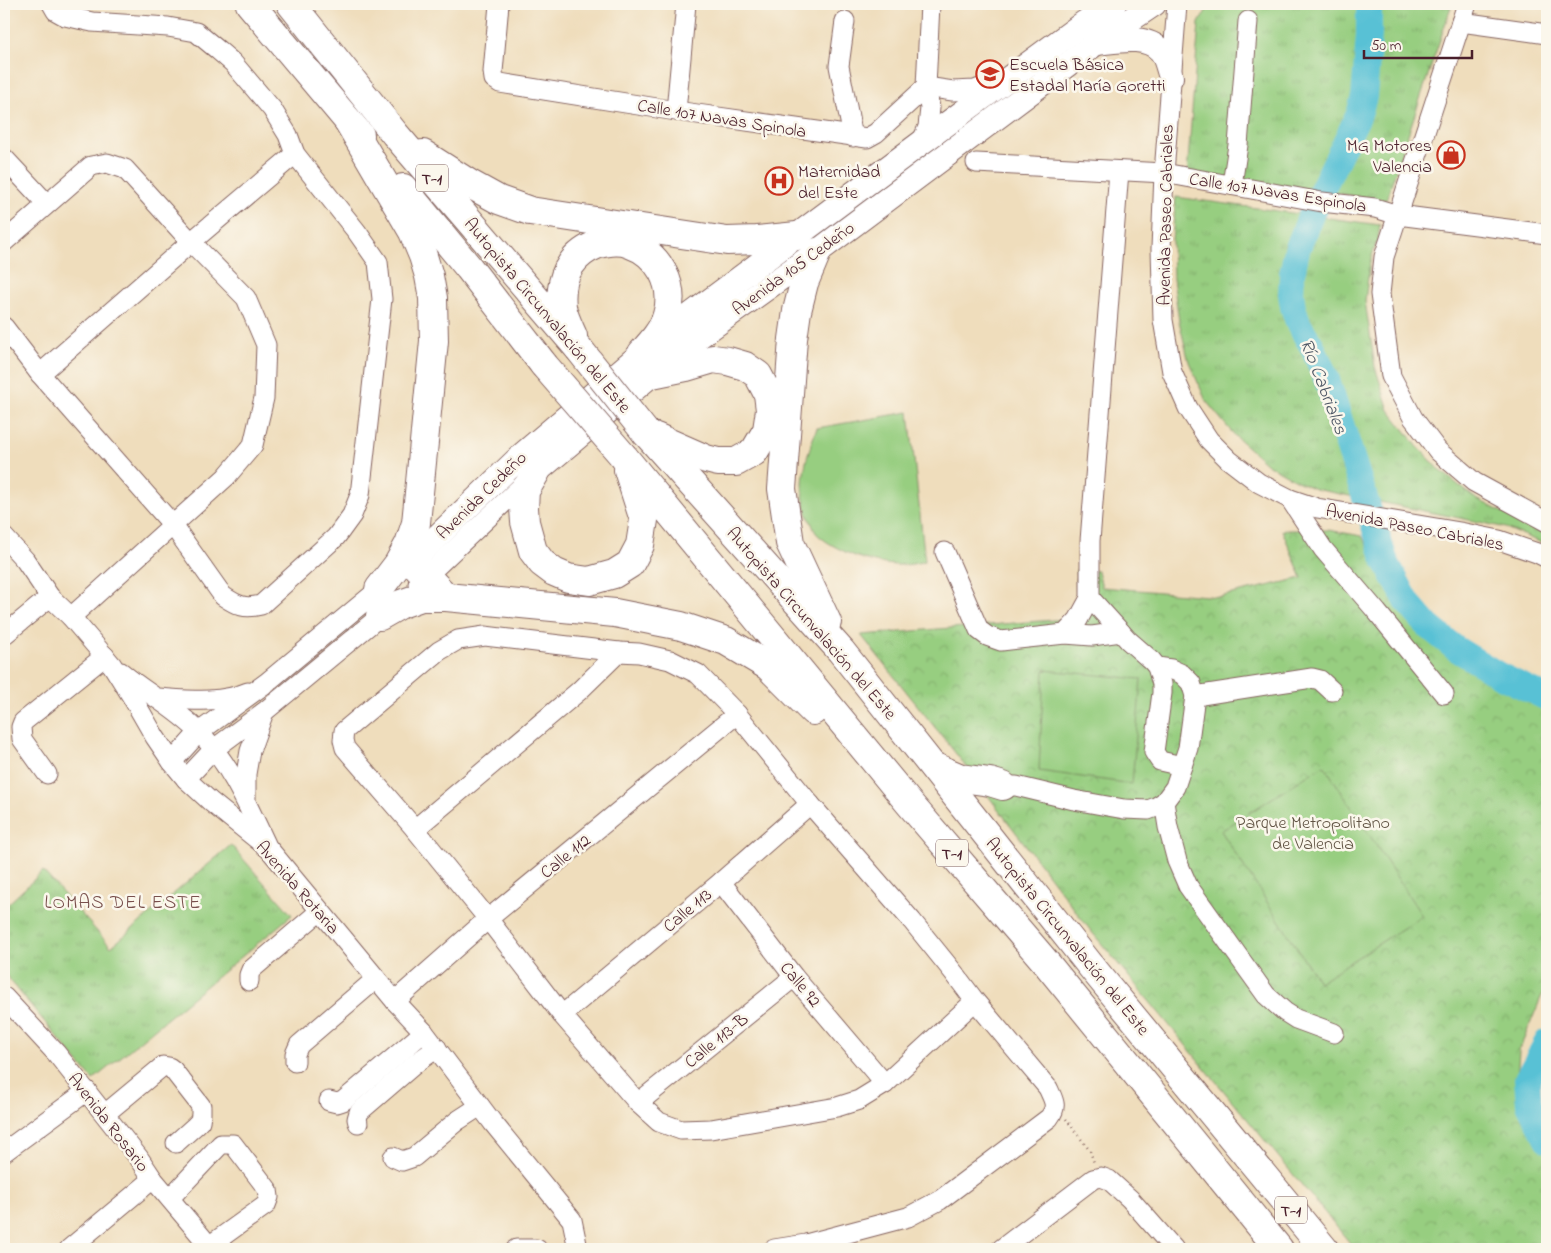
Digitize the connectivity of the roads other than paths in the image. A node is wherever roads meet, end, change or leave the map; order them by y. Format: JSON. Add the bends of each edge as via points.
{"nodes":[{"id":1,"x":52,"y":4,"type":"edge"},
{"id":2,"x":250,"y":4,"type":"edge"},
{"id":3,"x":290,"y":4,"type":"edge"},
{"id":4,"x":499,"y":4,"type":"edge"},
{"id":5,"x":686,"y":4,"type":"edge"},
{"id":6,"x":930,"y":4,"type":"edge"},
{"id":7,"x":1114,"y":4,"type":"edge"},
{"id":8,"x":1154,"y":4,"type":"edge"},
{"id":9,"x":1177,"y":4,"type":"edge"},
{"id":10,"x":1467,"y":4,"type":"edge"},
{"id":11,"x":845,"y":21,"type":"dead end"},
{"id":12,"x":1248,"y":21,"type":"dead end"},
{"id":13,"x":1461,"y":22,"type":"junction"},
{"id":14,"x":1547,"y":34,"type":"edge"},
{"id":15,"x":1096,"y":43,"type":"junction"},
{"id":16,"x":1014,"y":75,"type":"junction"},
{"id":17,"x":1171,"y":77,"type":"junction"},
{"id":18,"x":926,"y":87,"type":"junction"},
{"id":19,"x":676,"y":111,"type":"junction"},
{"id":20,"x":348,"y":121,"type":"junction"},
{"id":21,"x":395,"y":134,"type":"junction"},
{"id":22,"x":853,"y":137,"type":"junction"},
{"id":23,"x":921,"y":143,"type":"junction"},
{"id":24,"x":295,"y":154,"type":"junction"},
{"id":25,"x":4,"y":158,"type":"edge"},
{"id":26,"x":976,"y":163,"type":"dead end"},
{"id":27,"x":1119,"y":171,"type":"junction"},
{"id":28,"x":1164,"y":173,"type":"junction"},
{"id":29,"x":1232,"y":185,"type":"junction"},
{"id":30,"x":47,"y":204,"type":"junction"},
{"id":31,"x":1398,"y":215,"type":"junction"},
{"id":32,"x":1547,"y":234,"type":"edge"},
{"id":33,"x":4,"y":242,"type":"edge"},
{"id":34,"x":191,"y":242,"type":"junction"},
{"id":35,"x":807,"y":244,"type":"junction"},
{"id":36,"x":4,"y":327,"type":"edge"},
{"id":37,"x":578,"y":349,"type":"junction"},
{"id":38,"x":647,"y":364,"type":"junction"},
{"id":39,"x":40,"y":374,"type":"junction"},
{"id":40,"x":646,"y":433,"type":"junction"},
{"id":41,"x":624,"y":457,"type":"junction"},
{"id":42,"x":536,"y":472,"type":"junction"},
{"id":43,"x":1290,"y":499,"type":"junction"},
{"id":44,"x":1547,"y":522,"type":"edge"},
{"id":45,"x":172,"y":524,"type":"junction"},
{"id":46,"x":4,"y":537,"type":"edge"},
{"id":47,"x":945,"y":552,"type":"dead end"},
{"id":48,"x":1547,"y":558,"type":"edge"},
{"id":49,"x":420,"y":568,"type":"junction"},
{"id":50,"x":379,"y":589,"type":"junction"},
{"id":51,"x":50,"y":597,"type":"junction"},
{"id":52,"x":446,"y":597,"type":"junction"},
{"id":53,"x":1090,"y":598,"type":"junction"},
{"id":54,"x":71,"y":616,"type":"junction"},
{"id":55,"x":380,"y":616,"type":"junction"},
{"id":56,"x":1121,"y":632,"type":"junction"},
{"id":57,"x":1066,"y":634,"type":"junction"},
{"id":58,"x":4,"y":635,"type":"edge"},
{"id":59,"x":841,"y":651,"type":"junction"},
{"id":60,"x":619,"y":652,"type":"junction"},
{"id":61,"x":108,"y":661,"type":"junction"},
{"id":62,"x":1156,"y":667,"type":"junction"},
{"id":63,"x":266,"y":683,"type":"junction"},
{"id":64,"x":1332,"y":691,"type":"dead end"},
{"id":65,"x":1444,"y":694,"type":"dead end"},
{"id":66,"x":1195,"y":696,"type":"junction"},
{"id":67,"x":158,"y":698,"type":"junction"},
{"id":68,"x":264,"y":712,"type":"junction"},
{"id":69,"x":737,"y":714,"type":"junction"},
{"id":70,"x":200,"y":732,"type":"junction"},
{"id":71,"x":214,"y":749,"type":"junction"},
{"id":72,"x":172,"y":762,"type":"junction"},
{"id":73,"x":931,"y":765,"type":"junction"},
{"id":74,"x":1182,"y":766,"type":"junction"},
{"id":75,"x":47,"y":774,"type":"dead end"},
{"id":76,"x":186,"y":780,"type":"junction"},
{"id":77,"x":1003,"y":786,"type":"junction"},
{"id":78,"x":1164,"y":802,"type":"junction"},
{"id":79,"x":246,"y":803,"type":"junction"},
{"id":80,"x":810,"y":804,"type":"junction"},
{"id":81,"x":909,"y":804,"type":"junction"},
{"id":82,"x":981,"y":827,"type":"junction"},
{"id":83,"x":415,"y":829,"type":"junction"},
{"id":84,"x":269,"y":849,"type":"junction"},
{"id":85,"x":721,"y":882,"type":"junction"},
{"id":86,"x":320,"y":911,"type":"junction"},
{"id":87,"x":488,"y":919,"type":"junction"},
{"id":88,"x":794,"y":977,"type":"junction"},
{"id":89,"x":376,"y":979,"type":"junction"},
{"id":90,"x":249,"y":981,"type":"dead end"},
{"id":91,"x":4,"y":997,"type":"edge"},
{"id":92,"x":395,"y":1001,"type":"junction"},
{"id":93,"x":975,"y":1001,"type":"junction"},
{"id":94,"x":562,"y":1015,"type":"junction"},
{"id":95,"x":424,"y":1032,"type":"junction"},
{"id":96,"x":1334,"y":1033,"type":"dead end"},
{"id":97,"x":437,"y":1048,"type":"junction"},
{"id":98,"x":295,"y":1062,"type":"dead end"},
{"id":99,"x":886,"y":1084,"type":"junction"},
{"id":100,"x":87,"y":1091,"type":"junction"},
{"id":101,"x":329,"y":1101,"type":"dead end"},
{"id":102,"x":638,"y":1103,"type":"junction"},
{"id":103,"x":480,"y":1106,"type":"junction"},
{"id":104,"x":105,"y":1114,"type":"junction"},
{"id":105,"x":358,"y":1123,"type":"dead end"},
{"id":106,"x":176,"y":1144,"type":"dead end"},
{"id":107,"x":4,"y":1152,"type":"edge"},
{"id":108,"x":393,"y":1157,"type":"dead end"},
{"id":109,"x":154,"y":1179,"type":"junction"},
{"id":110,"x":170,"y":1198,"type":"junction"},
{"id":111,"x":210,"y":1247,"type":"edge"},
{"id":112,"x":69,"y":1249,"type":"edge"},
{"id":113,"x":516,"y":1249,"type":"edge"},
{"id":114,"x":537,"y":1249,"type":"edge"},
{"id":115,"x":578,"y":1249,"type":"edge"},
{"id":116,"x":774,"y":1249,"type":"edge"},
{"id":117,"x":1001,"y":1249,"type":"edge"},
{"id":118,"x":1174,"y":1249,"type":"edge"},
{"id":119,"x":1279,"y":1249,"type":"edge"},
{"id":120,"x":1324,"y":1249,"type":"edge"}],
"edges":[{"from":1,"to":24,"type":"street","via":[[65,16],[92,22],[196,32],[233,63],[272,109]]},
{"from":2,"to":20,"type":"highway","name":"Autopista Circunvalación del Este","number":"T-1"},
{"from":3,"to":21,"type":"highway","name":"Autopista Circunvalación del Este","number":"T-1"},
{"from":4,"to":19,"type":"street","name":"Calle 107 Navas Spinola","via":[[494,79]]},
{"from":5,"to":19,"type":"street"},
{"from":6,"to":18,"type":"street"},
{"from":7,"to":16,"type":"main road","name":"Avenida 105 Cedeño"},
{"from":8,"to":15,"type":"main road","name":"Avenida 105 Cedeño"},
{"from":9,"to":17,"type":"street","name":"Avenida Paseo Cabriales"},
{"from":10,"to":13,"type":"street"},
{"from":11,"to":22,"type":"street","via":[[839,66]]},
{"from":12,"to":29,"type":"street"},
{"from":13,"to":14,"type":"street"},
{"from":13,"to":31,"type":"street"},
{"from":15,"to":17,"type":"main road","via":[[1148,42],[1162,52]]},
{"from":15,"to":35,"type":"main road","name":"Avenida 105 Cedeño"},
{"from":16,"to":18,"type":"street","via":[[975,90]]},
{"from":16,"to":23,"type":"main road","name":"Avenida 105 Cedeño"},
{"from":17,"to":28,"type":"street","name":"Avenida Paseo Cabriales"},
{"from":18,"to":22,"type":"street","name":"Calle 107 Navas Spinola","via":[[876,134],[867,138]]},
{"from":18,"to":23,"type":"street","via":[[930,108],[928,127]]},
{"from":19,"to":22,"type":"street","name":"Calle 107 Navas Spinola"},
{"from":20,"to":41,"type":"highway","name":"Autopista Circunvalación del Este","number":"T-1","bridge":true,"via":[[544,365]]},
{"from":20,"to":50,"type":"highway","via":[[413,232],[423,256],[433,298],[434,341],[416,523],[398,564]]},
{"from":21,"to":35,"type":"highway","via":[[470,184],[499,200],[530,211],[727,241]]},
{"from":21,"to":37,"type":"highway","name":"Autopista Circunvalación del Este","number":"T-1"},
{"from":23,"to":35,"type":"main road","name":"Avenida 105 Cedeño"},
{"from":24,"to":34,"type":"street"},
{"from":24,"to":45,"type":"street","via":[[378,262],[382,300],[360,495],[352,515],[336,537],[261,605],[248,608],[223,596]]},
{"from":25,"to":30,"type":"street"},
{"from":26,"to":27,"type":"street","name":"Calle 107 Navas Espinola"},
{"from":27,"to":28,"type":"street","name":"Calle 107 Navas Espinola"},
{"from":27,"to":53,"type":"street","via":[[1090,541]]},
{"from":28,"to":29,"type":"street","name":"Calle 107 Navas Espinola"},
{"from":28,"to":43,"type":"street","name":"Avenida Paseo Cabriales","via":[[1163,320],[1172,372],[1188,408],[1209,440],[1259,483]]},
{"from":29,"to":31,"type":"street","name":"Calle 107 Navas Espinola","via":[[1375,208]]},
{"from":30,"to":33,"type":"street"},
{"from":30,"to":34,"type":"street","via":[[91,166],[107,163],[125,169]]},
{"from":31,"to":32,"type":"street","name":"Calle 107 Navas Espinola"},
{"from":31,"to":44,"type":"street","via":[[1384,258],[1380,294],[1391,376],[1413,418],[1438,451],[1474,482]]},
{"from":34,"to":39,"type":"street"},
{"from":34,"to":45,"type":"street","via":[[246,298],[266,345],[264,398],[253,445],[226,477]]},
{"from":35,"to":38,"type":"main road","name":"Avenida 105 Cedeño","via":[[697,338]]},
{"from":35,"to":59,"type":"highway","via":[[804,283],[793,339],[782,490],[790,543]]},
{"from":36,"to":39,"type":"street"},
{"from":37,"to":38,"type":"highway","via":[[562,308],[562,285],[570,265],[585,250],[605,242],[629,243],[650,255],[663,270],[670,291],[667,315]]},
{"from":37,"to":40,"type":"highway","name":"Autopista Circunvalación del Este","number":"T-1","bridge":true},
{"from":38,"to":40,"type":"highway","via":[[686,367],[714,359],[745,366],[758,375],[768,394],[770,410],[767,430],[754,452],[736,462],[706,459]]},
{"from":38,"to":42,"type":"main road","name":"Avenida 105 Cedeño"},
{"from":38,"to":49,"type":"main road","name":"Avenida Cedeño","via":[[521,456]]},
{"from":39,"to":45,"type":"street"},
{"from":40,"to":59,"type":"highway","name":"Autopista Circunvalación del Este","number":"T-1"},
{"from":41,"to":42,"type":"highway","via":[[644,520],[640,545],[630,564],[614,574],[589,581],[554,572],[533,551],[524,508],[526,491]]},
{"from":41,"to":81,"type":"highway","name":"Autopista Circunvalación del Este","number":"T-1"},
{"from":42,"to":49,"type":"street","name":"Avenida Cedeño"},
{"from":43,"to":48,"type":"street","name":"Avenida Paseo Cabriales","via":[[1317,508],[1499,540]]},
{"from":43,"to":65,"type":"street","via":[[1323,549]]},
{"from":45,"to":54,"type":"street"},
{"from":46,"to":51,"type":"street","name":"Avenida Rotaria","via":[[25,560]]},
{"from":47,"to":57,"type":"street","via":[[979,630],[1000,641]]},
{"from":49,"to":50,"type":"street","name":"Avenida Cedeño"},
{"from":49,"to":52,"type":"highway"},
{"from":49,"to":55,"type":"street","name":"Avenida Cedeño"},
{"from":50,"to":63,"type":"street","name":"Avenida Cedeño"},
{"from":51,"to":54,"type":"street","name":"Avenida Rotaria"},
{"from":51,"to":58,"type":"street"},
{"from":52,"to":55,"type":"highway","via":[[421,597]]},
{"from":52,"to":81,"type":"highway","via":[[615,613],[681,626],[726,641],[768,666]]},
{"from":53,"to":56,"type":"street"},
{"from":53,"to":57,"type":"street"},
{"from":54,"to":61,"type":"street","name":"Avenida Rotaria"},
{"from":55,"to":68,"type":"street","name":"Avenida Cedeño"},
{"from":56,"to":57,"type":"street","via":[[1092,636]]},
{"from":56,"to":62,"type":"street"},
{"from":59,"to":73,"type":"highway","name":"Autopista Circunvalación del Este","number":"T-1"},
{"from":60,"to":69,"type":"street","via":[[670,660],[698,674]]},
{"from":60,"to":83,"type":"street","via":[[579,691]]},
{"from":60,"to":83,"type":"street","via":[[485,636],[458,640],[439,651],[344,732],[345,748]]},
{"from":61,"to":67,"type":"street"},
{"from":61,"to":72,"type":"street","name":"Avenida Rotaria"},
{"from":61,"to":75,"type":"street","via":[[23,722],[22,738]]},
{"from":62,"to":66,"type":"street","via":[[1182,674],[1191,683]]},
{"from":62,"to":74,"type":"street","via":[[1162,684],[1154,752],[1160,761]]},
{"from":63,"to":67,"type":"street","via":[[221,699]]},
{"from":63,"to":70,"type":"street","name":"Avenida Cedeño"},
{"from":64,"to":66,"type":"street","via":[[1320,680],[1312,678]]},
{"from":66,"to":74,"type":"street","via":[[1188,748]]},
{"from":67,"to":70,"type":"street"},
{"from":68,"to":71,"type":"street","name":"Avenida Cedeño"},
{"from":68,"to":79,"type":"street","via":[[250,751]]},
{"from":69,"to":80,"type":"street"},
{"from":69,"to":87,"type":"street","name":"Calle 112"},
{"from":70,"to":71,"type":"street"},
{"from":70,"to":72,"type":"street","name":"Avenida Cedeño"},
{"from":71,"to":76,"type":"street","name":"Avenida Cedeño"},
{"from":71,"to":79,"type":"street"},
{"from":72,"to":76,"type":"street","name":"Avenida Rotaria"},
{"from":73,"to":77,"type":"highway","via":[[961,778]]},
{"from":73,"to":82,"type":"highway","name":"Autopista Circunvalación del Este","number":"T-1"},
{"from":74,"to":78,"type":"street","via":[[1172,792]]},
{"from":76,"to":84,"type":"street","name":"Avenida Rotaria"},
{"from":77,"to":78,"type":"street","via":[[1124,809],[1148,810]]},
{"from":77,"to":82,"type":"highway","via":[[988,791],[982,800]]},
{"from":78,"to":96,"type":"street","via":[[1177,861],[1196,900],[1275,1004],[1296,1019]]},
{"from":79,"to":84,"type":"street"},
{"from":80,"to":85,"type":"street","name":"Calle 113"},
{"from":80,"to":93,"type":"street"},
{"from":81,"to":119,"type":"highway","name":"Autopista Circunvalación del Este","number":"T-1","via":[[1049,966]]},
{"from":82,"to":120,"type":"highway","name":"Autopista Circunvalación del Este","number":"T-1","via":[[1094,970]]},
{"from":83,"to":87,"type":"street"},
{"from":84,"to":86,"type":"street","name":"Avenida Rotaria"},
{"from":85,"to":88,"type":"street","name":"Calle 92"},
{"from":85,"to":94,"type":"street","name":"Calle 113"},
{"from":86,"to":89,"type":"street","name":"Avenida Rotaria"},
{"from":86,"to":90,"type":"street","via":[[251,970]]},
{"from":87,"to":92,"type":"street","name":"Calle 112"},
{"from":87,"to":94,"type":"street"},
{"from":88,"to":99,"type":"street","name":"Calle 92"},
{"from":88,"to":102,"type":"street","name":"Calle 113-B"},
{"from":89,"to":92,"type":"street","name":"Avenida Rotaria"},
{"from":89,"to":98,"type":"street","via":[[299,1045]]},
{"from":91,"to":100,"type":"street","name":"Avenida Rosario"},
{"from":92,"to":95,"type":"street","name":"Avenida Rotaria"},
{"from":93,"to":99,"type":"street"},
{"from":93,"to":116,"type":"street","via":[[1048,1088],[1055,1103],[1054,1112],[940,1200],[908,1217],[806,1244]]},
{"from":94,"to":102,"type":"street"},
{"from":95,"to":97,"type":"street","name":"Avenida Rotaria"},
{"from":95,"to":101,"type":"street","via":[[343,1101]]},
{"from":97,"to":103,"type":"street","name":"Avenida Rotaria"},
{"from":97,"to":105,"type":"street","via":[[359,1112]]},
{"from":99,"to":102,"type":"street","via":[[859,1100],[837,1107],[711,1129],[680,1130],[659,1122]]},
{"from":100,"to":104,"type":"street","name":"Avenida Rosario"},
{"from":100,"to":107,"type":"street"},
{"from":103,"to":108,"type":"street","via":[[414,1157],[402,1160]]},
{"from":103,"to":115,"type":"street","name":"Avenida Rotaria","via":[[572,1220]]},
{"from":104,"to":106,"type":"street","via":[[163,1066],[169,1067],[201,1106],[202,1114],[200,1121]]},
{"from":104,"to":109,"type":"street","name":"Avenida Rosario"},
{"from":109,"to":110,"type":"street","name":"Avenida Rosario"},
{"from":109,"to":112,"type":"street"},
{"from":110,"to":111,"type":"street","name":"Avenida Rosario"},
{"from":110,"to":111,"type":"street","via":[[221,1144],[233,1144],[268,1190],[269,1197],[266,1205]]},
{"from":113,"to":114,"type":"street"},
{"from":117,"to":118,"type":"street","via":[[1093,1179],[1101,1178],[1109,1180],[1130,1199]]}]}
